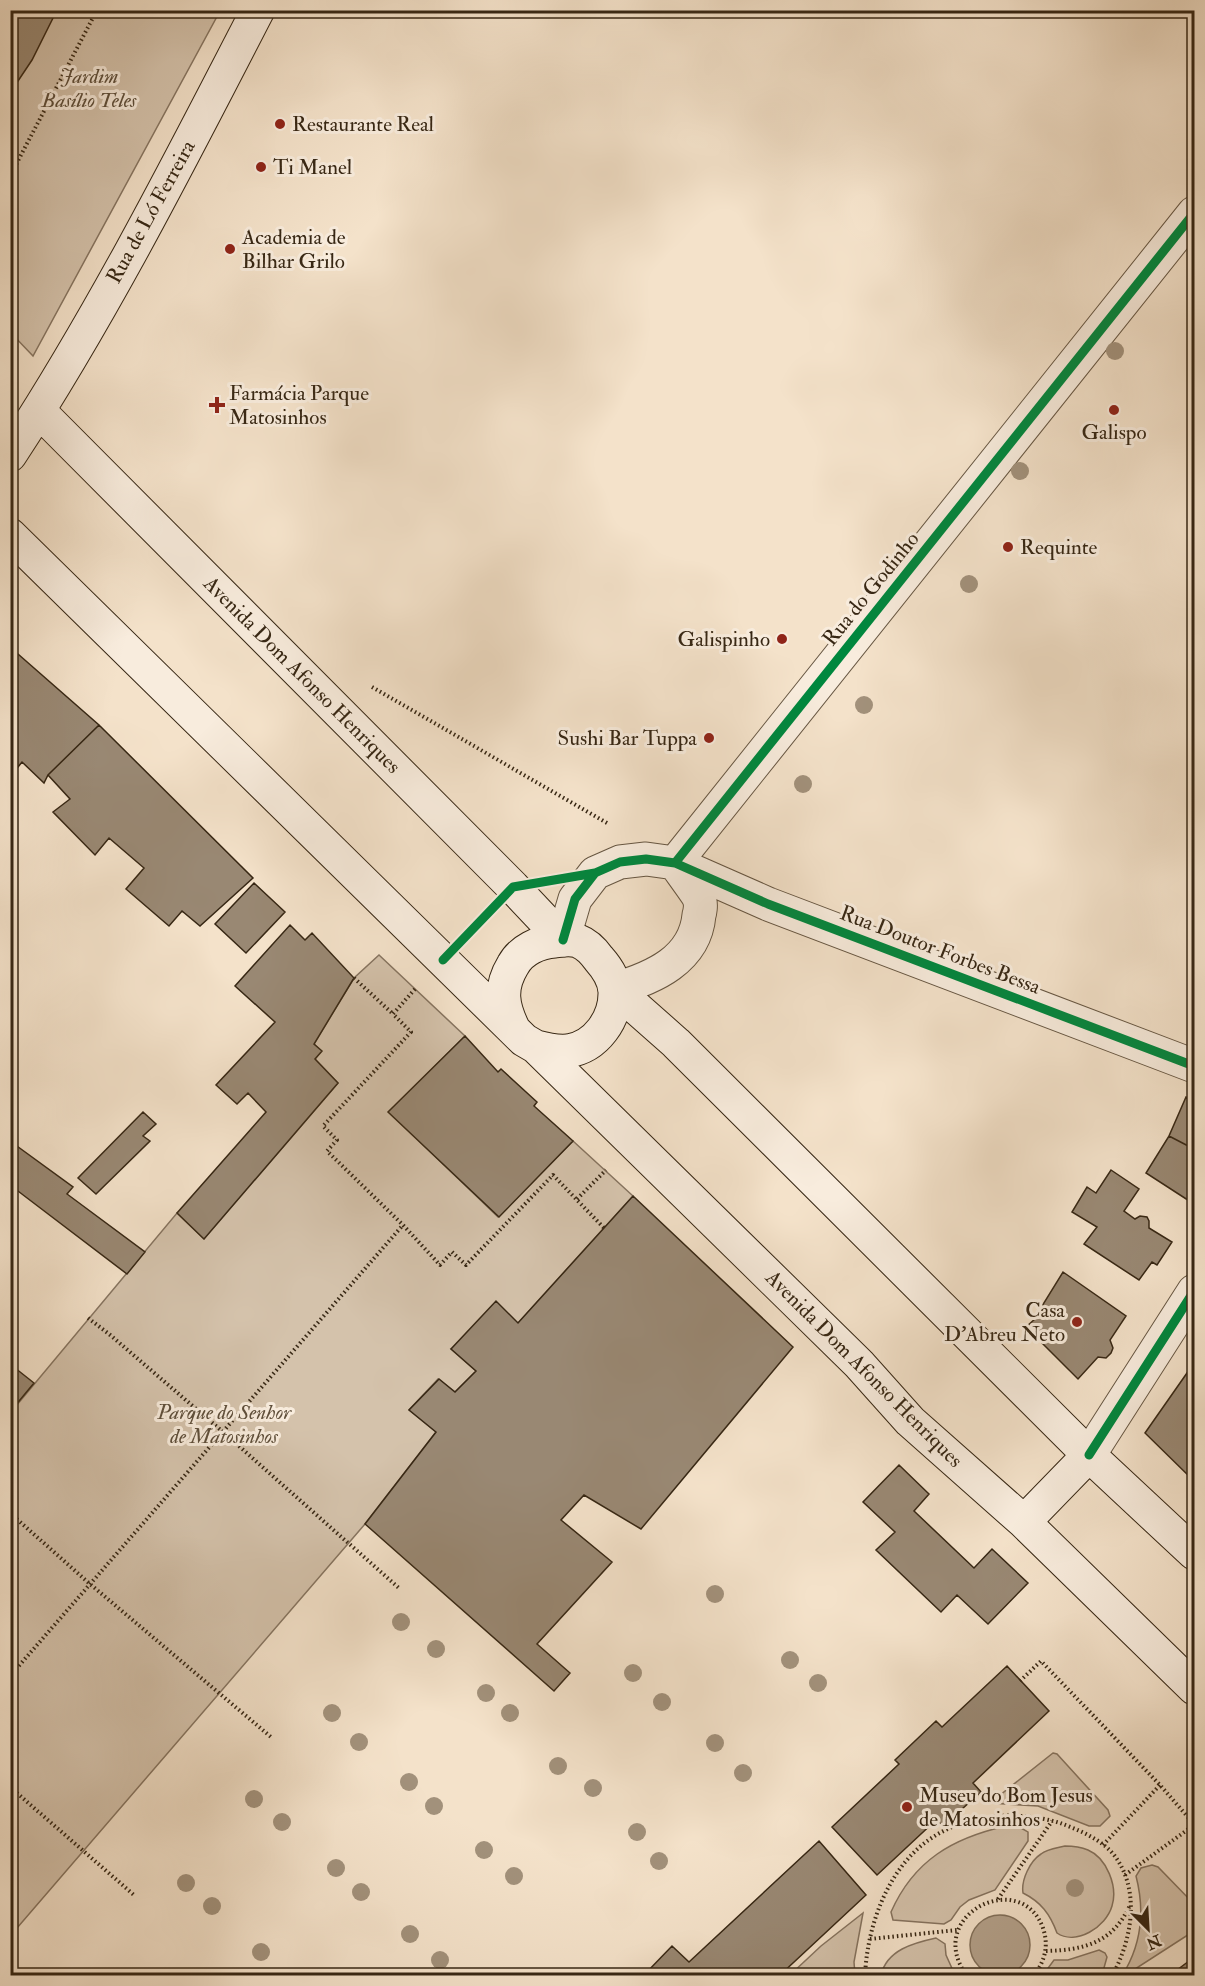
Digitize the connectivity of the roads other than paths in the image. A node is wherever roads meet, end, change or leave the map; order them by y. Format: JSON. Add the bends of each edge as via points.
{"nodes":[{"id":1,"x":258,"y":10,"type":"edge"},
{"id":2,"x":1194,"y":213,"type":"edge"},
{"id":3,"x":39,"y":411,"type":"junction"},
{"id":4,"x":10,"y":455,"type":"edge"},
{"id":5,"x":10,"y":535,"type":"edge"},
{"id":6,"x":675,"y":863,"type":"junction"},
{"id":7,"x":562,"y":940,"type":"junction"},
{"id":8,"x":615,"y":990,"type":"junction"},
{"id":9,"x":525,"y":1038,"type":"junction"},
{"id":10,"x":1194,"y":1066,"type":"edge"},
{"id":11,"x":1194,"y":1291,"type":"edge"},
{"id":12,"x":1089,"y":1455,"type":"junction"},
{"id":13,"x":1024,"y":1522,"type":"junction"},
{"id":14,"x":1194,"y":1553,"type":"edge"},
{"id":15,"x":1194,"y":1688,"type":"edge"}],
"edges":[{"from":1,"to":3,"type":"main road","name":"Rua de Ló Ferreira","via":[[159,200]]},
{"from":2,"to":6,"type":"main road","name":"Rua do Godinho"},
{"from":3,"to":4,"type":"main road","name":"Rua de Ló Ferreira"},
{"from":3,"to":7,"type":"main road","name":"Avenida Dom Afonso Henriques"},
{"from":5,"to":9,"type":"main road","name":"Avenida Dom Afonso Henriques"},
{"from":6,"to":7,"type":"main road","via":[[646,859],[620,862],[595,873],[575,899]]},
{"from":6,"to":8,"type":"main road","via":[[700,901],[698,928],[687,950],[662,972]]},
{"from":6,"to":10,"type":"main road","name":"Rua Doutor Forbes Bessa","via":[[768,904]]},
{"from":7,"to":8,"type":"main road","name":"Avenida Dom Afonso Henriques","via":[[578,941],[592,951],[609,971]]},
{"from":7,"to":9,"type":"main road","name":"Avenida Dom Afonso Henriques","via":[[528,949],[506,977],[506,1013]]},
{"from":8,"to":9,"type":"main road","via":[[608,1022],[585,1045],[552,1051]]},
{"from":8,"to":12,"type":"main road","name":"Avenida Dom Afonso Henriques","via":[[676,1043]]},
{"from":9,"to":13,"type":"main road","name":"Avenida Dom Afonso Henriques","via":[[859,1364],[910,1421]]},
{"from":11,"to":12,"type":"main road"},
{"from":12,"to":13,"type":"main road"},
{"from":12,"to":14,"type":"main road","name":"Avenida Dom Afonso Henriques"},
{"from":13,"to":15,"type":"main road","name":"Avenida Dom Afonso Henriques"}]}
